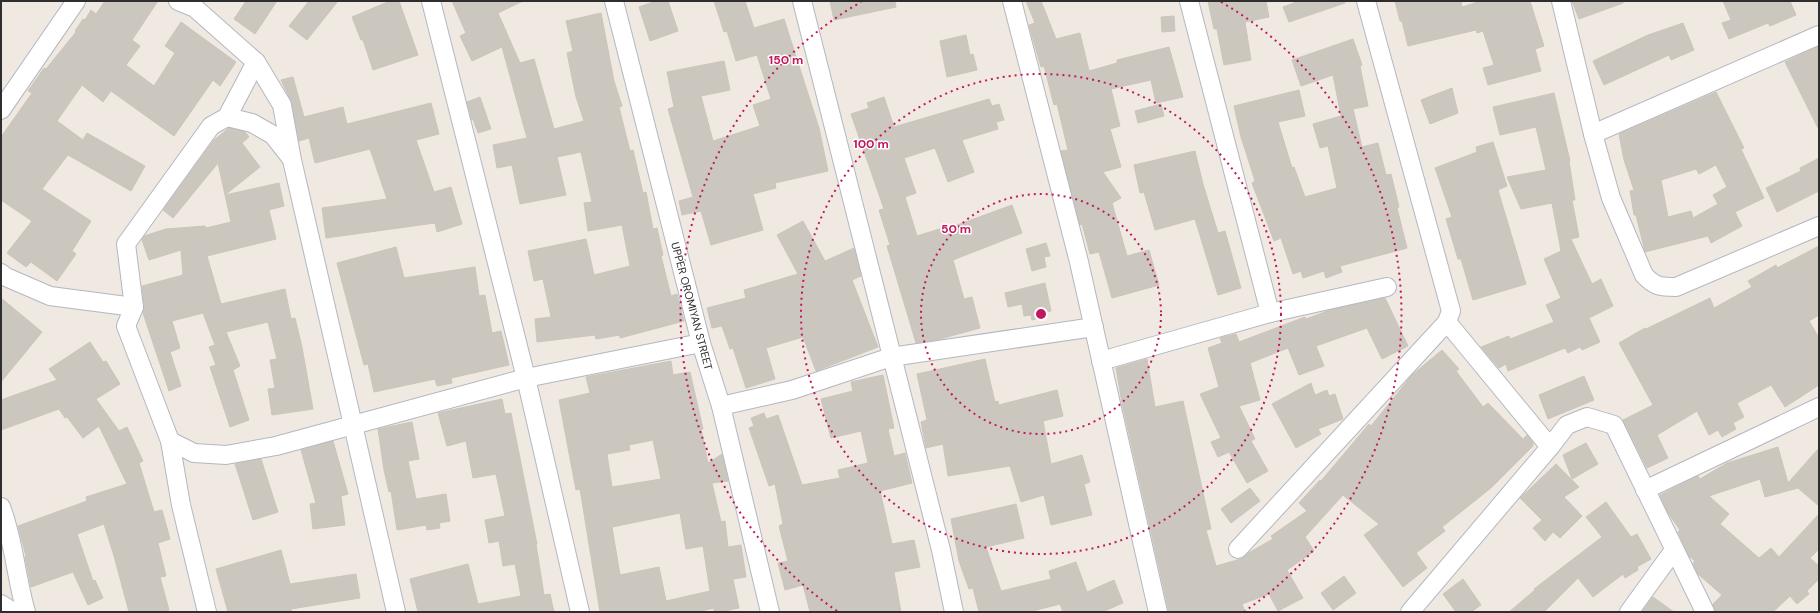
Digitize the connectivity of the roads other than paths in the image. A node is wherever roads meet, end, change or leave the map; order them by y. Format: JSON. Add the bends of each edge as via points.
{"nodes":[{"id":1,"x":76,"y":1,"type":"edge"},
{"id":2,"x":178,"y":1,"type":"edge"},
{"id":3,"x":431,"y":1,"type":"edge"},
{"id":4,"x":614,"y":1,"type":"edge"},
{"id":5,"x":802,"y":1,"type":"edge"},
{"id":6,"x":1012,"y":1,"type":"edge"},
{"id":7,"x":1189,"y":1,"type":"edge"},
{"id":8,"x":1366,"y":1,"type":"edge"},
{"id":9,"x":1561,"y":1,"type":"edge"},
{"id":10,"x":1819,"y":35,"type":"edge"},
{"id":11,"x":256,"y":62,"type":"junction"},
{"id":12,"x":1,"y":110,"type":"edge"},
{"id":13,"x":227,"y":117,"type":"junction"},
{"id":14,"x":1593,"y":134,"type":"junction"},
{"id":15,"x":292,"y":160,"type":"junction"},
{"id":16,"x":1819,"y":226,"type":"edge"},
{"id":17,"x":1,"y":273,"type":"edge"},
{"id":18,"x":1387,"y":287,"type":"dead end"},
{"id":19,"x":134,"y":307,"type":"junction"},
{"id":20,"x":1270,"y":313,"type":"junction"},
{"id":21,"x":1447,"y":322,"type":"junction"},
{"id":22,"x":1094,"y":327,"type":"junction"},
{"id":23,"x":701,"y":343,"type":"junction"},
{"id":24,"x":892,"y":357,"type":"junction"},
{"id":25,"x":1101,"y":361,"type":"junction"},
{"id":26,"x":526,"y":378,"type":"junction"},
{"id":27,"x":721,"y":406,"type":"junction"},
{"id":28,"x":1819,"y":406,"type":"edge"},
{"id":29,"x":354,"y":424,"type":"junction"},
{"id":30,"x":170,"y":441,"type":"junction"},
{"id":31,"x":1550,"y":447,"type":"junction"},
{"id":32,"x":1645,"y":490,"type":"junction"},
{"id":33,"x":3,"y":517,"type":"edge"},
{"id":34,"x":1238,"y":549,"type":"dead end"},
{"id":35,"x":1674,"y":550,"type":"junction"},
{"id":36,"x":1,"y":604,"type":"edge"},
{"id":37,"x":13,"y":612,"type":"edge"},
{"id":38,"x":26,"y":612,"type":"edge"},
{"id":39,"x":206,"y":612,"type":"edge"},
{"id":40,"x":396,"y":612,"type":"edge"},
{"id":41,"x":580,"y":612,"type":"edge"},
{"id":42,"x":770,"y":612,"type":"edge"},
{"id":43,"x":954,"y":612,"type":"edge"},
{"id":44,"x":1158,"y":612,"type":"edge"},
{"id":45,"x":1410,"y":612,"type":"edge"},
{"id":46,"x":1629,"y":612,"type":"edge"},
{"id":47,"x":1706,"y":612,"type":"edge"}],
"edges":[{"from":1,"to":12,"type":"street"},
{"from":2,"to":11,"type":"street","via":[[195,8]]},
{"from":3,"to":26,"type":"street"},
{"from":4,"to":23,"type":"street","name":"UPPER OROMIYAN STREET"},
{"from":5,"to":24,"type":"street"},
{"from":6,"to":22,"type":"street"},
{"from":7,"to":20,"type":"street"},
{"from":8,"to":21,"type":"street","via":[[1452,311]]},
{"from":9,"to":14,"type":"street"},
{"from":10,"to":14,"type":"street"},
{"from":11,"to":13,"type":"street"},
{"from":11,"to":15,"type":"street","via":[[282,105]]},
{"from":13,"to":15,"type":"street","via":[[252,122],[273,134]]},
{"from":13,"to":19,"type":"street","via":[[211,126],[126,244]]},
{"from":14,"to":16,"type":"street","via":[[1611,198],[1644,275],[1653,284],[1676,287]]},
{"from":15,"to":29,"type":"street"},
{"from":17,"to":19,"type":"street","via":[[50,296]]},
{"from":18,"to":20,"type":"street"},
{"from":19,"to":30,"type":"street","via":[[126,326]]},
{"from":20,"to":25,"type":"street"},
{"from":21,"to":31,"type":"street"},
{"from":21,"to":34,"type":"street"},
{"from":22,"to":24,"type":"street"},
{"from":22,"to":25,"type":"street"},
{"from":23,"to":26,"type":"street"},
{"from":23,"to":27,"type":"street","name":"UPPER OROMIYAN STREET"},
{"from":24,"to":27,"type":"street","via":[[792,390]]},
{"from":24,"to":43,"type":"street","via":[[941,550]]},
{"from":25,"to":44,"type":"street"},
{"from":26,"to":29,"type":"street"},
{"from":26,"to":41,"type":"street"},
{"from":27,"to":42,"type":"street","name":"UPPER OROMIYAN STREET"},
{"from":28,"to":32,"type":"street"},
{"from":29,"to":30,"type":"street","via":[[276,446],[226,455],[194,453]]},
{"from":29,"to":40,"type":"street"},
{"from":30,"to":39,"type":"street","via":[[181,505]]},
{"from":31,"to":32,"type":"street","via":[[1566,425],[1587,417],[1614,426]]},
{"from":31,"to":45,"type":"street"},
{"from":32,"to":35,"type":"street"},
{"from":33,"to":38,"type":"street"},
{"from":35,"to":46,"type":"street"},
{"from":35,"to":47,"type":"street"},
{"from":36,"to":37,"type":"street"}]}
